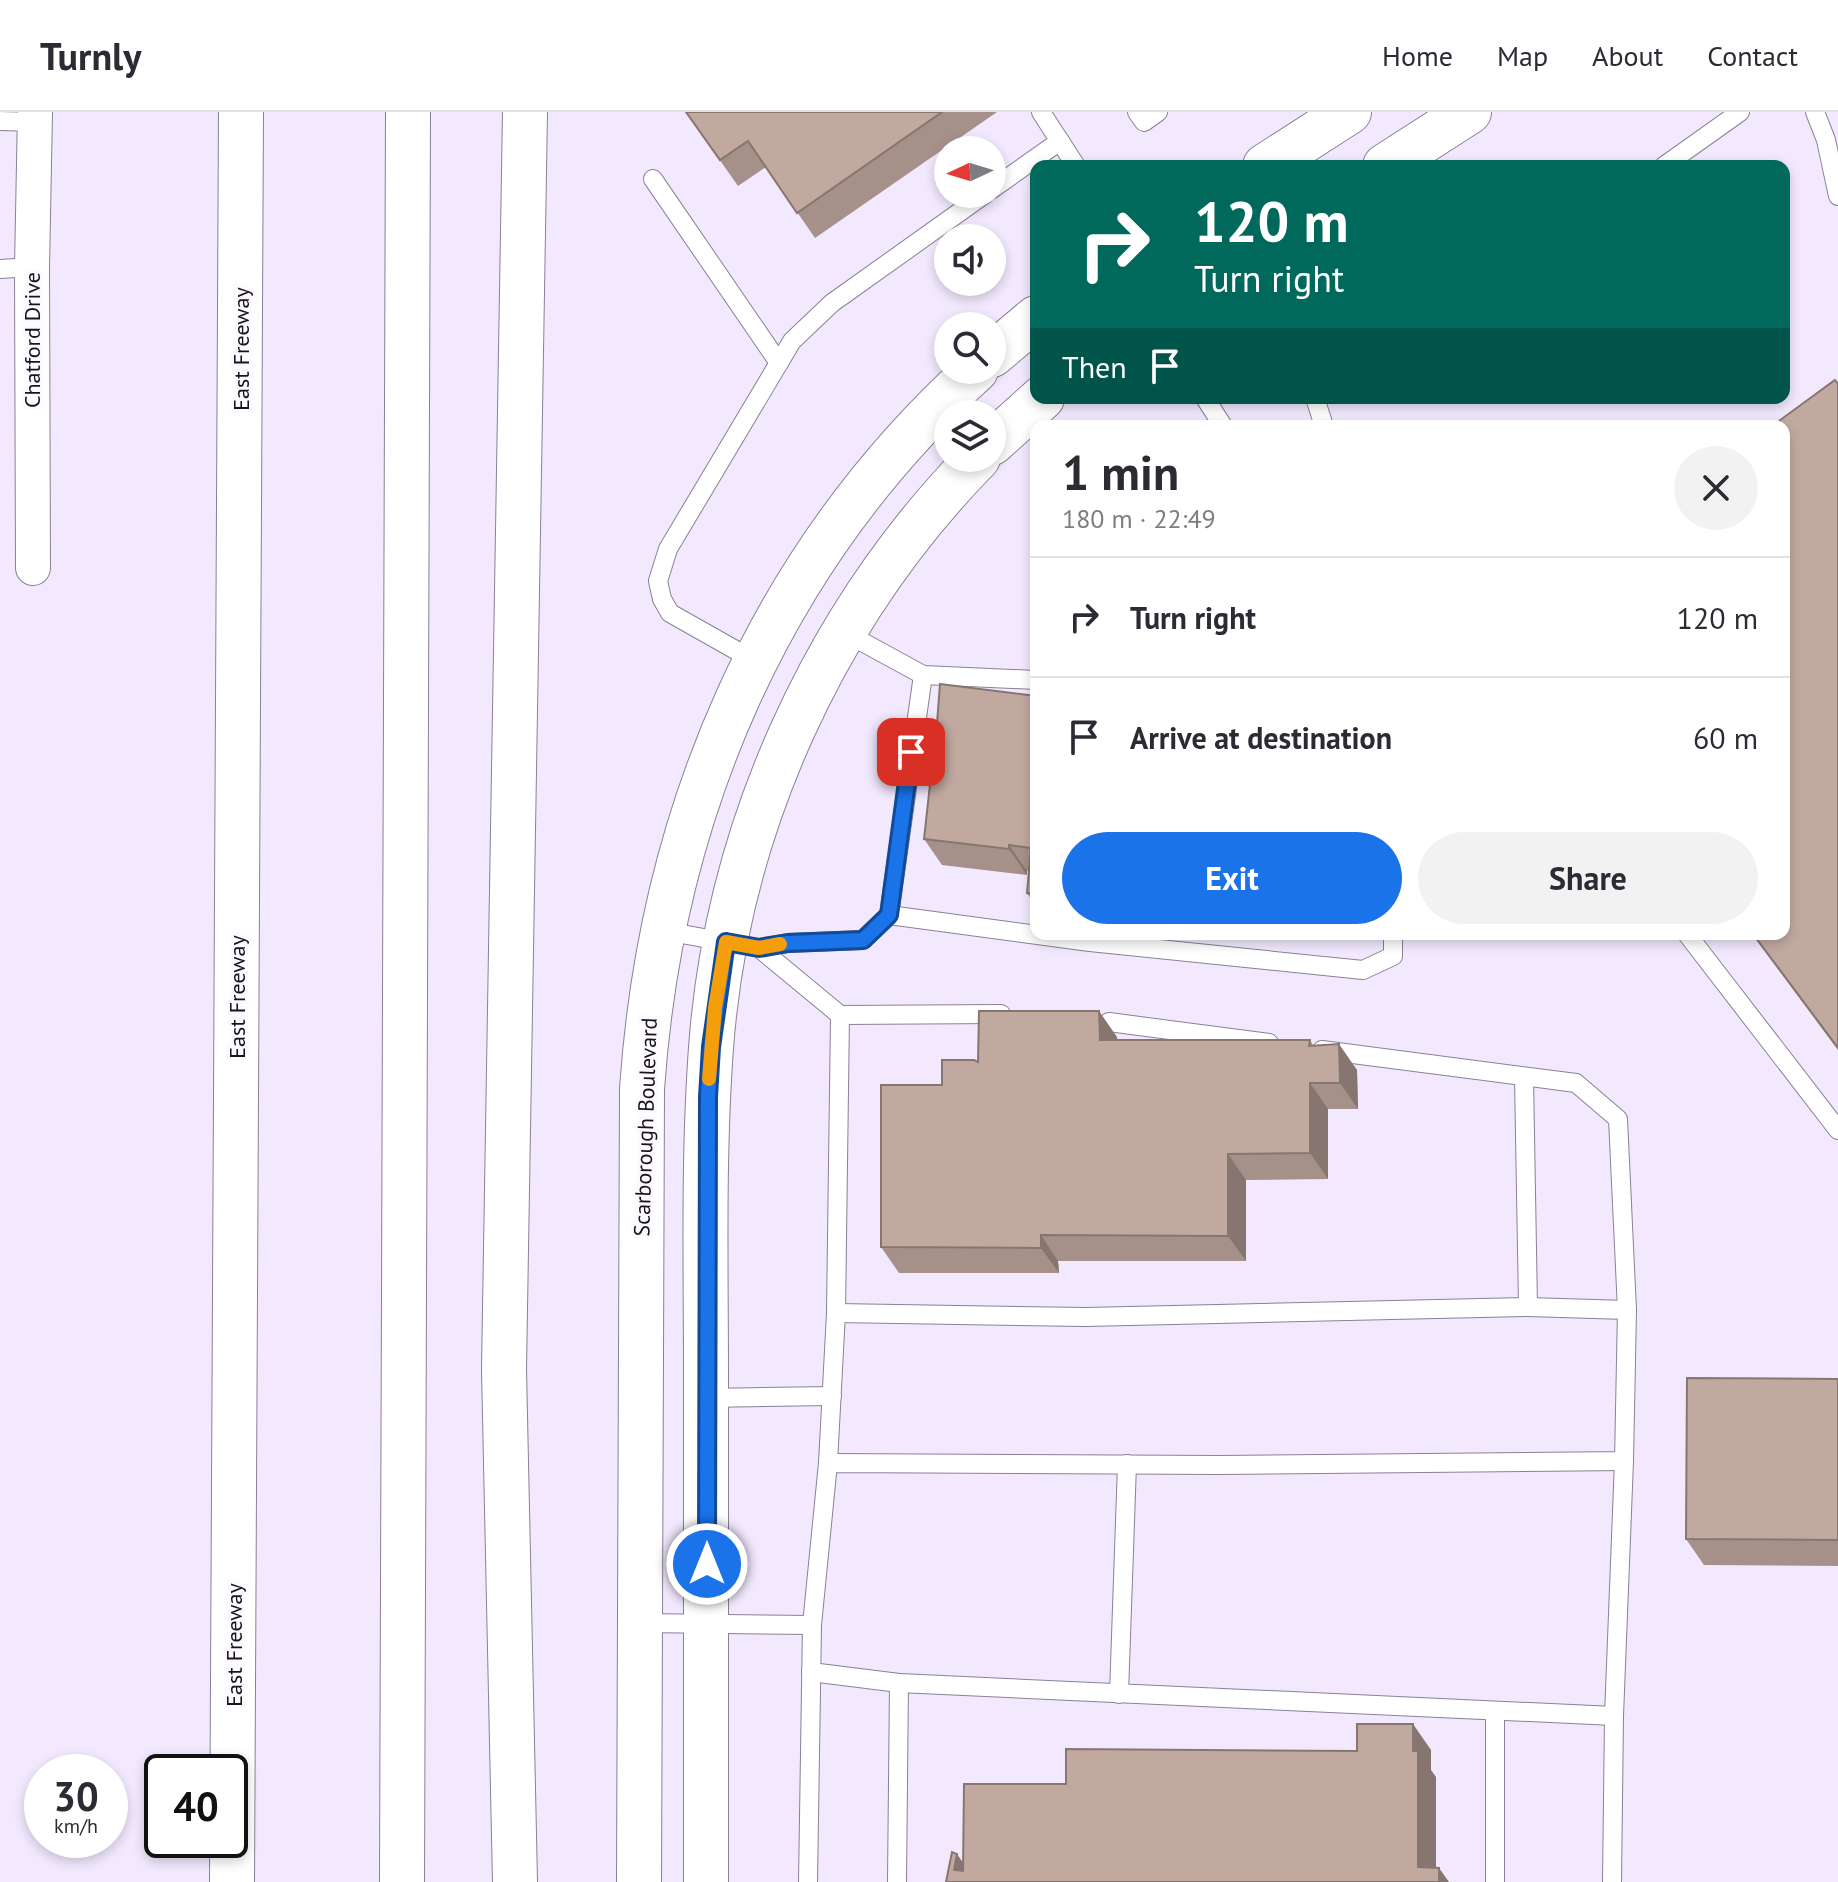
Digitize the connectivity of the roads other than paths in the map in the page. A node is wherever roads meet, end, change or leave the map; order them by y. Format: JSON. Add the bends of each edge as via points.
{"nodes":[{"id":1,"x":241,"y":112,"type":"edge"},
{"id":2,"x":408,"y":112,"type":"edge"},
{"id":3,"x":525,"y":112,"type":"edge"},
{"id":4,"x":1041,"y":112,"type":"edge"},
{"id":5,"x":1137,"y":112,"type":"edge"},
{"id":6,"x":1158,"y":112,"type":"edge"},
{"id":7,"x":1349,"y":112,"type":"edge"},
{"id":8,"x":1469,"y":112,"type":"edge"},
{"id":9,"x":1740,"y":112,"type":"edge"},
{"id":10,"x":1815,"y":112,"type":"edge"},
{"id":11,"x":35,"y":117,"type":"edge"},
{"id":12,"x":0,"y":121,"type":"edge"},
{"id":13,"x":1060,"y":141,"type":"junction"},
{"id":14,"x":1033,"y":160,"type":"edge"},
{"id":15,"x":1072,"y":160,"type":"edge"},
{"id":16,"x":1274,"y":160,"type":"edge"},
{"id":17,"x":1394,"y":160,"type":"edge"},
{"id":18,"x":1672,"y":160,"type":"edge"},
{"id":19,"x":1030,"y":162,"type":"edge"},
{"id":20,"x":653,"y":179,"type":"dead end"},
{"id":21,"x":1006,"y":179,"type":"edge"},
{"id":22,"x":1837,"y":188,"type":"edge"},
{"id":23,"x":965,"y":208,"type":"edge"},
{"id":24,"x":16,"y":268,"type":"edge"},
{"id":25,"x":1030,"y":323,"type":"edge"},
{"id":26,"x":1006,"y":343,"type":"edge"},
{"id":27,"x":779,"y":363,"type":"junction"},
{"id":28,"x":962,"y":384,"type":"edge"},
{"id":29,"x":1035,"y":404,"type":"edge"},
{"id":30,"x":1006,"y":430,"type":"edge"},
{"id":31,"x":965,"y":472,"type":"edge"},
{"id":32,"x":33,"y":568,"type":"dead end"},
{"id":33,"x":844,"y":632,"type":"junction"},
{"id":34,"x":755,"y":661,"type":"junction"},
{"id":35,"x":923,"y":675,"type":"junction"},
{"id":36,"x":1030,"y":680,"type":"edge"},
{"id":37,"x":889,"y":915,"type":"junction"},
{"id":38,"x":662,"y":931,"type":"junction"},
{"id":39,"x":1030,"y":934,"type":"edge"},
{"id":40,"x":1075,"y":940,"type":"edge"},
{"id":41,"x":1393,"y":940,"type":"edge"},
{"id":42,"x":1692,"y":940,"type":"edge"},
{"id":43,"x":742,"y":945,"type":"junction"},
{"id":44,"x":1020,"y":1014,"type":"edge"},
{"id":45,"x":840,"y":1015,"type":"junction"},
{"id":46,"x":1109,"y":1022,"type":"dead end"},
{"id":47,"x":1524,"y":1077,"type":"junction"},
{"id":48,"x":1838,"y":1130,"type":"edge"},
{"id":49,"x":1528,"y":1307,"type":"junction"},
{"id":50,"x":1627,"y":1310,"type":"junction"},
{"id":51,"x":836,"y":1313,"type":"junction"},
{"id":52,"x":832,"y":1396,"type":"junction"},
{"id":53,"x":706,"y":1398,"type":"junction"},
{"id":54,"x":1624,"y":1461,"type":"junction"},
{"id":55,"x":828,"y":1463,"type":"junction"},
{"id":56,"x":1127,"y":1464,"type":"junction"},
{"id":57,"x":641,"y":1623,"type":"junction"},
{"id":58,"x":707,"y":1624,"type":"junction"},
{"id":59,"x":812,"y":1625,"type":"junction"},
{"id":60,"x":811,"y":1672,"type":"junction"},
{"id":61,"x":899,"y":1683,"type":"junction"},
{"id":62,"x":1119,"y":1694,"type":"junction"},
{"id":63,"x":1495,"y":1711,"type":"junction"},
{"id":64,"x":1614,"y":1716,"type":"junction"},
{"id":65,"x":232,"y":1882,"type":"edge"},
{"id":66,"x":402,"y":1882,"type":"edge"},
{"id":67,"x":515,"y":1882,"type":"edge"},
{"id":68,"x":639,"y":1882,"type":"edge"},
{"id":69,"x":706,"y":1882,"type":"edge"},
{"id":70,"x":808,"y":1882,"type":"edge"},
{"id":71,"x":897,"y":1882,"type":"edge"},
{"id":72,"x":1495,"y":1882,"type":"edge"},
{"id":73,"x":1612,"y":1882,"type":"edge"}],
"edges":[{"from":1,"to":65,"type":"main road","name":"East Freeway"},
{"from":2,"to":66,"type":"main road"},
{"from":3,"to":67,"type":"main road","via":[[504,1369]]},
{"from":4,"to":13,"type":"lane"},
{"from":5,"to":6,"type":"lane","via":[[1144,122]]},
{"from":7,"to":16,"type":"main road"},
{"from":8,"to":17,"type":"main road"},
{"from":9,"to":18,"type":"lane"},
{"from":10,"to":22,"type":"lane"},
{"from":11,"to":12,"type":"lane"},
{"from":11,"to":24,"type":"street","name":"Chatford Drive"},
{"from":13,"to":14,"type":"lane"},
{"from":13,"to":15,"type":"lane"},
{"from":19,"to":21,"type":"lane"},
{"from":20,"to":27,"type":"lane"},
{"from":23,"to":27,"type":"lane","via":[[832,303],[792,341]]},
{"from":24,"to":32,"type":"street","name":"Chatford Drive"},
{"from":25,"to":26,"type":"main road"},
{"from":27,"to":34,"type":"lane","via":[[668,549],[658,581],[670,613]]},
{"from":28,"to":34,"type":"main road","name":"Scarborough Boulevard","via":[[851,504],[798,582]]},
{"from":29,"to":30,"type":"main road"},
{"from":31,"to":33,"type":"main road","via":[[904,543]]},
{"from":33,"to":35,"type":"lane"},
{"from":33,"to":43,"type":"main road","via":[[818,675],[781,758],[750,843]]},
{"from":34,"to":38,"type":"main road","name":"Scarborough Boulevard","via":[[700,791]]},
{"from":35,"to":36,"type":"lane"},
{"from":35,"to":37,"type":"lane"},
{"from":37,"to":39,"type":"lane"},
{"from":37,"to":43,"type":"lane","via":[[863,940]]},
{"from":38,"to":43,"type":"lane"},
{"from":38,"to":57,"type":"main road","name":"Scarborough Boulevard","via":[[642,1089]]},
{"from":40,"to":41,"type":"lane","via":[[1363,970],[1393,956]]},
{"from":42,"to":48,"type":"lane"},
{"from":43,"to":45,"type":"lane"},
{"from":43,"to":53,"type":"main road","via":[[712,1034]]},
{"from":44,"to":45,"type":"lane"},
{"from":45,"to":51,"type":"lane"},
{"from":46,"to":47,"type":"lane"},
{"from":47,"to":49,"type":"lane"},
{"from":47,"to":50,"type":"lane","via":[[1576,1083],[1618,1119]]},
{"from":49,"to":50,"type":"lane"},
{"from":49,"to":51,"type":"lane","via":[[1086,1317]]},
{"from":50,"to":54,"type":"lane"},
{"from":51,"to":52,"type":"lane"},
{"from":52,"to":53,"type":"lane"},
{"from":52,"to":55,"type":"lane"},
{"from":53,"to":58,"type":"main road"},
{"from":54,"to":56,"type":"lane"},
{"from":54,"to":64,"type":"lane"},
{"from":55,"to":56,"type":"lane"},
{"from":55,"to":59,"type":"lane"},
{"from":56,"to":62,"type":"lane"},
{"from":57,"to":58,"type":"lane"},
{"from":57,"to":68,"type":"main road","name":"Scarborough Boulevard"},
{"from":58,"to":59,"type":"lane"},
{"from":58,"to":69,"type":"main road"},
{"from":59,"to":60,"type":"lane"},
{"from":60,"to":61,"type":"lane"},
{"from":60,"to":70,"type":"lane"},
{"from":61,"to":62,"type":"lane"},
{"from":61,"to":71,"type":"lane"},
{"from":62,"to":63,"type":"lane"},
{"from":63,"to":64,"type":"lane"},
{"from":63,"to":72,"type":"lane"},
{"from":64,"to":73,"type":"lane"}]}
